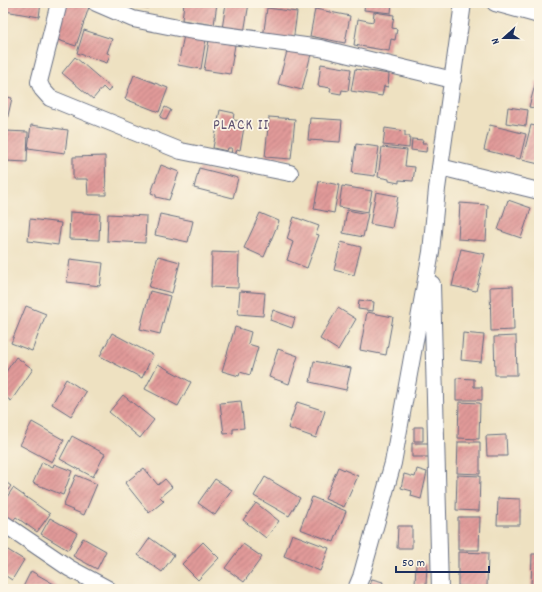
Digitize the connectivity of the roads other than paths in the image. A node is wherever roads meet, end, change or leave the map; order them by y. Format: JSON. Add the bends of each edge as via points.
{"nodes":[{"id":1,"x":59,"y":3,"type":"edge"},
{"id":2,"x":96,"y":3,"type":"edge"},
{"id":3,"x":463,"y":3,"type":"edge"},
{"id":4,"x":495,"y":3,"type":"edge"},
{"id":5,"x":539,"y":15,"type":"edge"},
{"id":6,"x":452,"y":80,"type":"junction"},
{"id":7,"x":440,"y":167,"type":"junction"},
{"id":8,"x":290,"y":173,"type":"dead end"},
{"id":9,"x":539,"y":191,"type":"edge"},
{"id":10,"x":432,"y":252,"type":"junction"},
{"id":11,"x":3,"y":523,"type":"edge"},
{"id":12,"x":108,"y":589,"type":"edge"},
{"id":13,"x":356,"y":589,"type":"edge"},
{"id":14,"x":440,"y":589,"type":"edge"}],
"edges":[{"from":1,"to":8,"type":"street","via":[[39,82],[50,98],[181,150]]},
{"from":2,"to":6,"type":"street","via":[[133,19],[188,30],[320,48]]},
{"from":3,"to":6,"type":"street"},
{"from":4,"to":5,"type":"street"},
{"from":6,"to":7,"type":"street"},
{"from":7,"to":9,"type":"street"},
{"from":7,"to":10,"type":"street"},
{"from":10,"to":13,"type":"street","via":[[393,463]]},
{"from":10,"to":14,"type":"street"},
{"from":11,"to":12,"type":"street","via":[[70,568]]}]}
